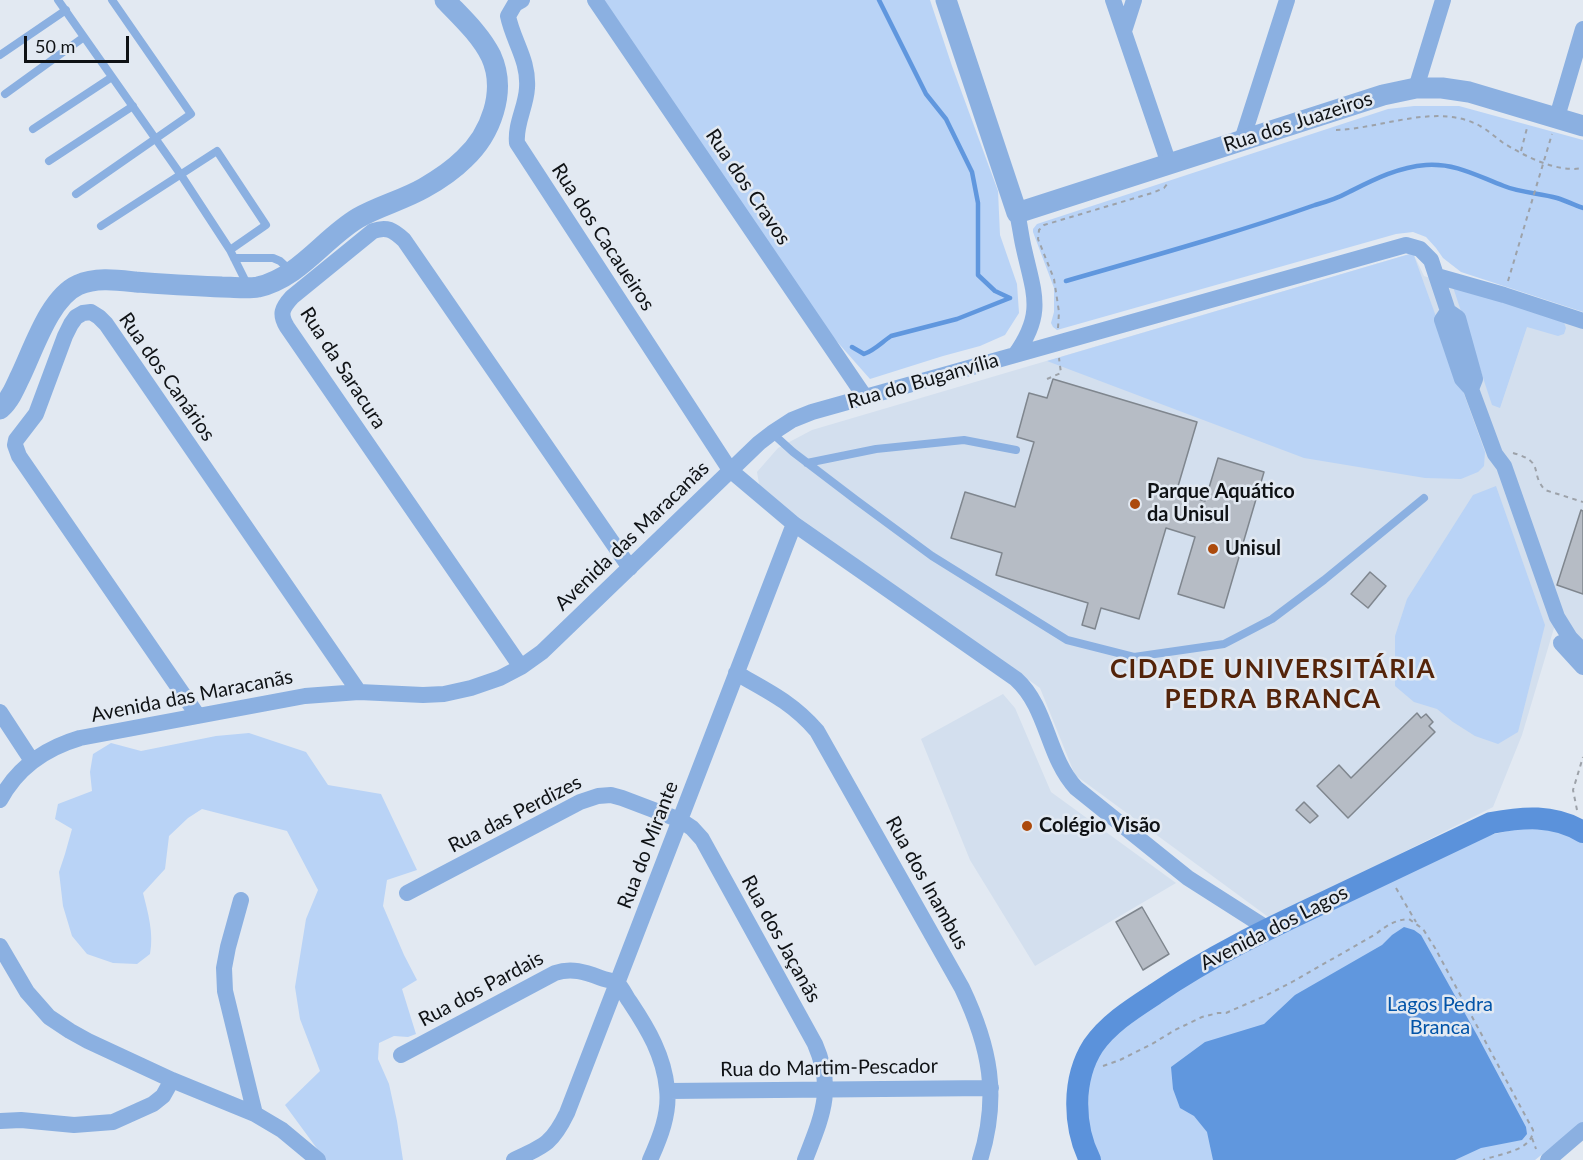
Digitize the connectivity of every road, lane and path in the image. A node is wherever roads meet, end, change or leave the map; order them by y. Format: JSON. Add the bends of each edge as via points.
{"nodes":[{"id":1,"x":58,"y":0,"type":"edge"},
{"id":2,"x":112,"y":0,"type":"edge"},
{"id":3,"x":445,"y":0,"type":"edge"},
{"id":4,"x":595,"y":0,"type":"edge"},
{"id":5,"x":946,"y":0,"type":"edge"},
{"id":6,"x":1113,"y":0,"type":"edge"},
{"id":7,"x":1134,"y":0,"type":"edge"},
{"id":8,"x":1287,"y":0,"type":"edge"},
{"id":9,"x":1443,"y":0,"type":"edge"},
{"id":10,"x":516,"y":5,"type":"edge"},
{"id":11,"x":66,"y":10,"type":"junction"},
{"id":12,"x":1583,"y":29,"type":"edge"},
{"id":13,"x":1124,"y":32,"type":"junction"},
{"id":14,"x":84,"y":37,"type":"junction"},
{"id":15,"x":0,"y":55,"type":"edge"},
{"id":16,"x":112,"y":77,"type":"junction"},
{"id":17,"x":1416,"y":88,"type":"junction"},
{"id":18,"x":5,"y":94,"type":"dead end"},
{"id":19,"x":133,"y":106,"type":"junction"},
{"id":20,"x":1532,"y":110,"type":"junction"},
{"id":21,"x":1557,"y":117,"type":"junction"},
{"id":22,"x":1583,"y":126,"type":"edge"},
{"id":23,"x":33,"y":129,"type":"dead end"},
{"id":24,"x":1330,"y":130,"type":"dead end"},
{"id":25,"x":156,"y":138,"type":"junction"},
{"id":26,"x":1242,"y":140,"type":"junction"},
{"id":27,"x":1521,"y":152,"type":"junction"},
{"id":28,"x":49,"y":161,"type":"dead end"},
{"id":29,"x":1543,"y":164,"type":"junction"},
{"id":30,"x":1583,"y":168,"type":"edge"},
{"id":31,"x":1170,"y":172,"type":"junction"},
{"id":32,"x":181,"y":175,"type":"junction"},
{"id":33,"x":76,"y":194,"type":"dead end"},
{"id":34,"x":1017,"y":213,"type":"junction"},
{"id":35,"x":101,"y":226,"type":"dead end"},
{"id":36,"x":232,"y":254,"type":"junction"},
{"id":37,"x":292,"y":272,"type":"junction"},
{"id":38,"x":1437,"y":276,"type":"junction"},
{"id":39,"x":249,"y":288,"type":"junction"},
{"id":40,"x":1504,"y":295,"type":"junction"},
{"id":41,"x":1583,"y":321,"type":"edge"},
{"id":42,"x":1058,"y":343,"type":"junction"},
{"id":43,"x":1015,"y":355,"type":"junction"},
{"id":44,"x":1047,"y":379,"type":"dead end"},
{"id":45,"x":865,"y":397,"type":"junction"},
{"id":46,"x":0,"y":409,"type":"edge"},
{"id":47,"x":772,"y":433,"type":"junction"},
{"id":48,"x":1016,"y":450,"type":"dead end"},
{"id":49,"x":1495,"y":454,"type":"junction"},
{"id":50,"x":1517,"y":454,"type":"dead end"},
{"id":51,"x":807,"y":463,"type":"junction"},
{"id":52,"x":730,"y":470,"type":"junction"},
{"id":53,"x":1424,"y":498,"type":"dead end"},
{"id":54,"x":1583,"y":502,"type":"edge"},
{"id":55,"x":794,"y":524,"type":"junction"},
{"id":56,"x":630,"y":568,"type":"junction"},
{"id":57,"x":1583,"y":651,"type":"edge"},
{"id":58,"x":522,"y":667,"type":"junction"},
{"id":59,"x":1583,"y":667,"type":"edge"},
{"id":60,"x":736,"y":673,"type":"junction"},
{"id":61,"x":359,"y":692,"type":"junction"},
{"id":62,"x":0,"y":712,"type":"edge"},
{"id":63,"x":198,"y":716,"type":"junction"},
{"id":64,"x":1583,"y":757,"type":"edge"},
{"id":65,"x":32,"y":761,"type":"junction"},
{"id":66,"x":2,"y":793,"type":"edge"},
{"id":67,"x":680,"y":820,"type":"junction"},
{"id":68,"x":1581,"y":826,"type":"edge"},
{"id":69,"x":1387,"y":873,"type":"junction"},
{"id":70,"x":407,"y":893,"type":"dead end"},
{"id":71,"x":241,"y":900,"type":"dead end"},
{"id":72,"x":1417,"y":924,"type":"junction"},
{"id":73,"x":1268,"y":929,"type":"junction"},
{"id":74,"x":0,"y":946,"type":"edge"},
{"id":75,"x":617,"y":984,"type":"junction"},
{"id":76,"x":401,"y":1055,"type":"dead end"},
{"id":77,"x":1099,"y":1067,"type":"dead end"},
{"id":78,"x":172,"y":1080,"type":"junction"},
{"id":79,"x":991,"y":1088,"type":"junction"},
{"id":80,"x":825,"y":1089,"type":"junction"},
{"id":81,"x":668,"y":1091,"type":"junction"},
{"id":82,"x":255,"y":1114,"type":"junction"},
{"id":83,"x":0,"y":1121,"type":"edge"},
{"id":84,"x":1583,"y":1130,"type":"edge"},
{"id":85,"x":318,"y":1160,"type":"edge"},
{"id":86,"x":514,"y":1160,"type":"edge"},
{"id":87,"x":650,"y":1160,"type":"edge"},
{"id":88,"x":805,"y":1160,"type":"edge"},
{"id":89,"x":980,"y":1160,"type":"edge"},
{"id":90,"x":1090,"y":1160,"type":"edge"},
{"id":91,"x":1483,"y":1160,"type":"edge"},
{"id":92,"x":1548,"y":1160,"type":"edge"}],
"edges":[{"from":1,"to":11,"type":"lane"},
{"from":2,"to":25,"type":"lane","via":[[191,114]]},
{"from":3,"to":37,"type":"street","via":[[480,39],[496,75],[498,94],[482,136],[446,174],[358,218]]},
{"from":4,"to":45,"type":"street","name":"Rua dos Cravos"},
{"from":5,"to":34,"type":"street","name":"Rua do Buganvília"},
{"from":6,"to":13,"type":"street"},
{"from":7,"to":13,"type":"street"},
{"from":8,"to":26,"type":"street"},
{"from":9,"to":17,"type":"street"},
{"from":10,"to":52,"type":"street","name":"Rua dos Cacaueiros","via":[[507,16],[527,76],[516,135],[518,143]]},
{"from":11,"to":14,"type":"lane"},
{"from":11,"to":15,"type":"lane"},
{"from":12,"to":21,"type":"street"},
{"from":13,"to":31,"type":"street"},
{"from":14,"to":16,"type":"lane"},
{"from":14,"to":18,"type":"lane"},
{"from":16,"to":19,"type":"lane"},
{"from":16,"to":23,"type":"lane"},
{"from":17,"to":20,"type":"street","name":"Rua dos Juazeiros","via":[[1469,92]]},
{"from":17,"to":26,"type":"street","name":"Rua dos Juazeiros"},
{"from":19,"to":25,"type":"lane"},
{"from":19,"to":28,"type":"lane"},
{"from":20,"to":21,"type":"street","name":"Rua dos Juazeiros"},
{"from":20,"to":27,"type":"path"},
{"from":21,"to":22,"type":"street","name":"Rua dos Juazeiros"},
{"from":21,"to":29,"type":"path"},
{"from":24,"to":27,"type":"path","via":[[1431,116],[1459,118],[1480,126]]},
{"from":25,"to":32,"type":"lane"},
{"from":25,"to":33,"type":"lane"},
{"from":26,"to":31,"type":"street","name":"Rua dos Juazeiros"},
{"from":27,"to":29,"type":"path"},
{"from":29,"to":30,"type":"path"},
{"from":29,"to":40,"type":"path"},
{"from":31,"to":34,"type":"street","name":"Rua dos Juazeiros"},
{"from":31,"to":42,"type":"path","via":[[1164,188],[1044,225],[1039,230],[1038,239],[1054,279]]},
{"from":32,"to":35,"type":"lane"},
{"from":32,"to":36,"type":"lane"},
{"from":32,"to":36,"type":"lane","via":[[217,151],[266,225]]},
{"from":34,"to":43,"type":"street","name":"Rua do Buganvília","via":[[1033,285],[1034,311],[1027,338]]},
{"from":36,"to":37,"type":"lane","via":[[273,258]]},
{"from":36,"to":39,"type":"lane"},
{"from":37,"to":39,"type":"street"},
{"from":38,"to":40,"type":"street"},
{"from":38,"to":42,"type":"street","via":[[1431,260],[1420,249],[1406,245]]},
{"from":38,"to":49,"type":"street","via":[[1448,311],[1442,320],[1462,379],[1471,389]]},
{"from":39,"to":46,"type":"street","via":[[114,280],[77,285],[51,310],[11,395]]},
{"from":40,"to":41,"type":"street"},
{"from":42,"to":43,"type":"street"},
{"from":42,"to":44,"type":"path","via":[[1061,373]]},
{"from":43,"to":45,"type":"street","name":"Rua do Buganvília"},
{"from":45,"to":47,"type":"street","name":"Rua do Buganvília","via":[[812,412]]},
{"from":47,"to":51,"type":"lane"},
{"from":47,"to":52,"type":"street","name":"Rua do Buganvília"},
{"from":48,"to":51,"type":"lane","via":[[964,440],[876,449]]},
{"from":49,"to":57,"type":"street","via":[[1504,466],[1557,617]]},
{"from":49,"to":59,"type":"street","via":[[1494,468],[1549,625]]},
{"from":50,"to":54,"type":"path","via":[[1534,464],[1545,490]]},
{"from":51,"to":53,"type":"lane","via":[[932,556],[1067,640],[1134,657],[1224,644],[1272,619]]},
{"from":52,"to":55,"type":"street","name":"Avenida das Maracanãs"},
{"from":52,"to":56,"type":"street","name":"Avenida das Maracanãs"},
{"from":55,"to":60,"type":"street","name":"Rua do Mirante"},
{"from":55,"to":73,"type":"street","name":"Avenida das Maracanãs","via":[[1016,679],[1034,700],[1063,772],[1076,788],[1188,878]]},
{"from":56,"to":58,"type":"street","name":"Avenida das Maracanãs"},
{"from":56,"to":58,"type":"street","name":"Rua da Saracura","via":[[397,233],[382,228],[373,231],[292,297],[285,305],[282,320]]},
{"from":58,"to":61,"type":"street","name":"Avenida das Maracanãs","via":[[500,678],[444,694]]},
{"from":60,"to":67,"type":"street","name":"Rua do Mirante"},
{"from":60,"to":79,"type":"street","name":"Rua dos Inambus","via":[[795,708],[826,745],[969,1004],[986,1051]]},
{"from":61,"to":63,"type":"street","name":"Avenida das Maracanãs","via":[[305,696]]},
{"from":61,"to":63,"type":"street","name":"Rua dos Canários","via":[[106,324],[91,312],[83,313],[76,317],[65,336],[41,403],[16,440],[16,450]]},
{"from":62,"to":65,"type":"street"},
{"from":63,"to":65,"type":"street","name":"Avenida das Maracanãs","via":[[80,738]]},
{"from":64,"to":68,"type":"path","via":[[1573,790]]},
{"from":65,"to":66,"type":"street","name":"Avenida das Maracanãs"},
{"from":67,"to":70,"type":"street","name":"Rua das Perdizes","via":[[622,798],[598,796]]},
{"from":67,"to":75,"type":"street","name":"Rua do Mirante"},
{"from":67,"to":80,"type":"street","name":"Rua dos Jaçanãs","via":[[702,839],[815,1044]]},
{"from":68,"to":69,"type":"main road","name":"Avenida dos Lagos","via":[[1519,818],[1491,823]]},
{"from":69,"to":72,"type":"path"},
{"from":69,"to":73,"type":"main road","name":"Avenida dos Lagos"},
{"from":71,"to":82,"type":"street","via":[[224,968],[225,991]]},
{"from":72,"to":77,"type":"path","via":[[1409,919],[1386,925],[1267,995],[1226,1013],[1202,1017]]},
{"from":72,"to":91,"type":"path","via":[[1435,948],[1533,1130],[1528,1143]]},
{"from":73,"to":90,"type":"main road","name":"Avenida dos Lagos","via":[[1200,964],[1105,1031],[1092,1048],[1078,1088],[1078,1130]]},
{"from":74,"to":78,"type":"street","via":[[27,992],[50,1017],[88,1041]]},
{"from":75,"to":76,"type":"street","name":"Rua dos Pardais","via":[[564,970]]},
{"from":75,"to":81,"type":"street","via":[[658,1050]]},
{"from":75,"to":86,"type":"street","name":"Rua do Mirante","via":[[562,1124],[541,1147]]},
{"from":78,"to":82,"type":"street"},
{"from":78,"to":83,"type":"street","via":[[153,1104],[113,1122],[74,1125]]},
{"from":79,"to":80,"type":"street","name":"Rua do Martim-Pescador"},
{"from":79,"to":89,"type":"street","name":"Rua dos Inambus"},
{"from":80,"to":81,"type":"street","name":"Rua do Martim-Pescador"},
{"from":80,"to":88,"type":"street","name":"Rua dos Jaçanãs","via":[[823,1113]]},
{"from":81,"to":87,"type":"street","via":[[662,1129]]},
{"from":82,"to":85,"type":"street"},
{"from":84,"to":92,"type":"street"}]}
